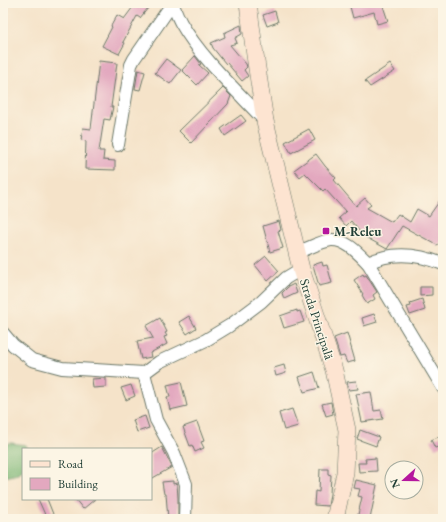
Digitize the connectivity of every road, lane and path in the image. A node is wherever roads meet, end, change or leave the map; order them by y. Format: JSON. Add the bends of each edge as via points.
{"nodes":[{"id":1,"x":172,"y":3,"type":"edge"},
{"id":2,"x":248,"y":3,"type":"edge"},
{"id":3,"x":265,"y":121,"type":"junction"},
{"id":4,"x":118,"y":145,"type":"dead end"},
{"id":5,"x":298,"y":252,"type":"junction"},
{"id":6,"x":368,"y":263,"type":"junction"},
{"id":7,"x":443,"y":264,"type":"edge"},
{"id":8,"x":301,"y":269,"type":"junction"},
{"id":9,"x":3,"y":333,"type":"edge"},
{"id":10,"x":144,"y":373,"type":"junction"},
{"id":11,"x":443,"y":388,"type":"edge"},
{"id":12,"x":186,"y":519,"type":"edge"},
{"id":13,"x":335,"y":519,"type":"edge"}],
"edges":[{"from":1,"to":3,"type":"street","via":[[181,23],[200,50]]},
{"from":1,"to":4,"type":"street","via":[[131,65]]},
{"from":2,"to":3,"type":"street","name":"Strada Principală"},
{"from":3,"to":5,"type":"street","name":"Strada Principală"},
{"from":5,"to":6,"type":"street","via":[[331,240],[344,243]]},
{"from":5,"to":8,"type":"street","name":"Strada Principală"},
{"from":6,"to":7,"type":"street","via":[[381,257],[410,255]]},
{"from":6,"to":11,"type":"street"},
{"from":8,"to":10,"type":"street","via":[[286,278],[229,326],[159,362]]},
{"from":8,"to":13,"type":"street","name":"Strada Principală","via":[[334,370],[347,430],[345,473]]},
{"from":9,"to":10,"type":"street","via":[[32,360],[62,368]]},
{"from":10,"to":12,"type":"street","via":[[156,420],[174,453],[186,484]]}]}
